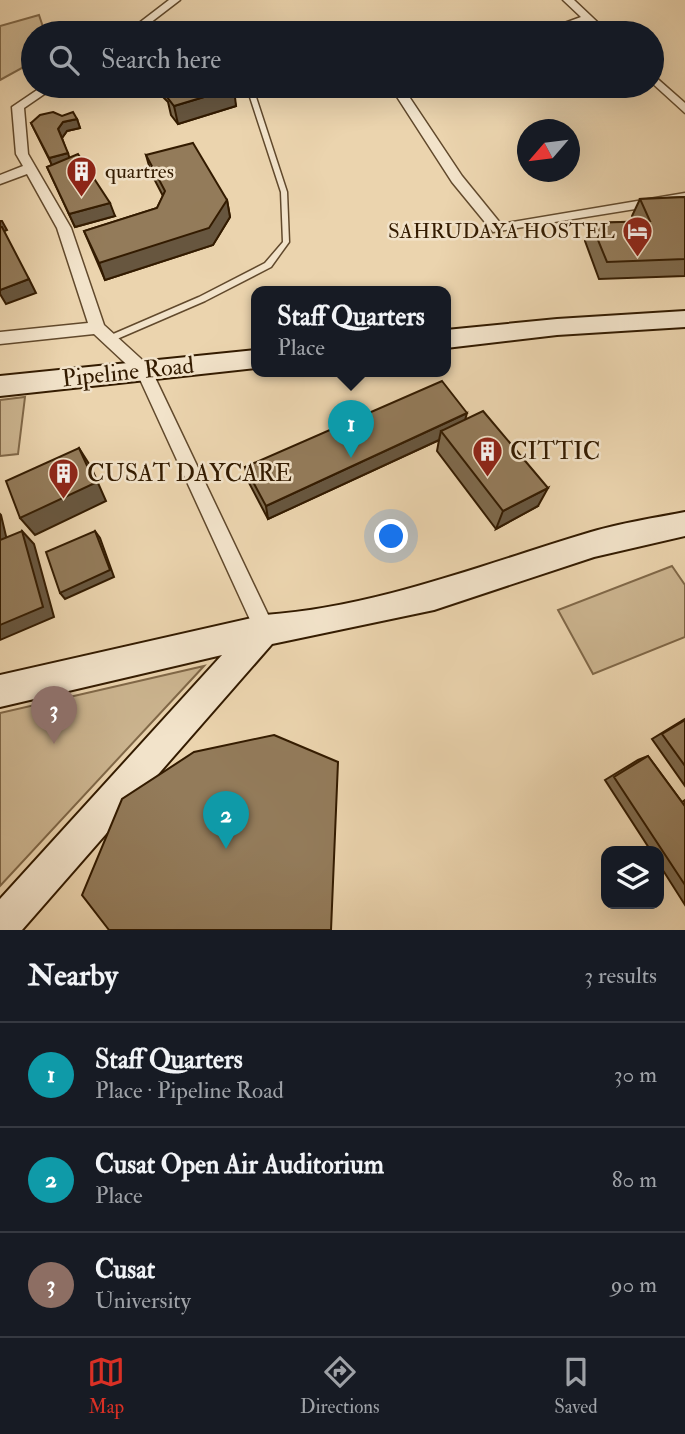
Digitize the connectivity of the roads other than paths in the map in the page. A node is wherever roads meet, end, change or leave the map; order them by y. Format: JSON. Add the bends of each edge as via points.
{"nodes":[{"id":1,"x":176,"y":0,"type":"edge"},
{"id":2,"x":568,"y":0,"type":"edge"},
{"id":3,"x":586,"y":19,"type":"junction"},
{"id":4,"x":147,"y":21,"type":"edge"},
{"id":5,"x":580,"y":21,"type":"edge"},
{"id":6,"x":589,"y":21,"type":"edge"},
{"id":7,"x":664,"y":89,"type":"edge"},
{"id":8,"x":32,"y":98,"type":"edge"},
{"id":9,"x":253,"y":98,"type":"edge"},
{"id":10,"x":404,"y":98,"type":"edge"},
{"id":11,"x":682,"y":106,"type":"edge"},
{"id":12,"x":30,"y":168,"type":"junction"},
{"id":13,"x":0,"y":180,"type":"edge"},
{"id":14,"x":685,"y":197,"type":"edge"},
{"id":15,"x":685,"y":319,"type":"edge"},
{"id":16,"x":102,"y":334,"type":"junction"},
{"id":17,"x":0,"y":338,"type":"edge"},
{"id":18,"x":451,"y":338,"type":"edge"},
{"id":19,"x":251,"y":360,"type":"edge"},
{"id":20,"x":144,"y":370,"type":"junction"},
{"id":21,"x":0,"y":386,"type":"edge"},
{"id":22,"x":685,"y":524,"type":"edge"},
{"id":23,"x":265,"y":630,"type":"junction"},
{"id":24,"x":0,"y":691,"type":"edge"},
{"id":25,"x":0,"y":927,"type":"edge"}],
"edges":[{"from":1,"to":4,"type":"street"},
{"from":2,"to":3,"type":"street"},
{"from":3,"to":5,"type":"street"},
{"from":3,"to":6,"type":"street"},
{"from":7,"to":11,"type":"street"},
{"from":8,"to":12,"type":"street","via":[[18,107],[22,154]]},
{"from":9,"to":16,"type":"lane","via":[[284,192],[286,242],[268,265],[202,299]]},
{"from":10,"to":14,"type":"street","via":[[457,179],[498,229]]},
{"from":12,"to":13,"type":"street"},
{"from":12,"to":16,"type":"street","via":[[64,228]]},
{"from":15,"to":18,"type":"street"},
{"from":16,"to":17,"type":"street"},
{"from":16,"to":20,"type":"street"},
{"from":19,"to":20,"type":"street","name":"Pipeline Road"},
{"from":20,"to":21,"type":"street","name":"Pipeline Road"},
{"from":20,"to":23,"type":"street"},
{"from":22,"to":23,"type":"street","via":[[594,544],[434,596]]},
{"from":23,"to":24,"type":"street"},
{"from":23,"to":25,"type":"street"}]}
